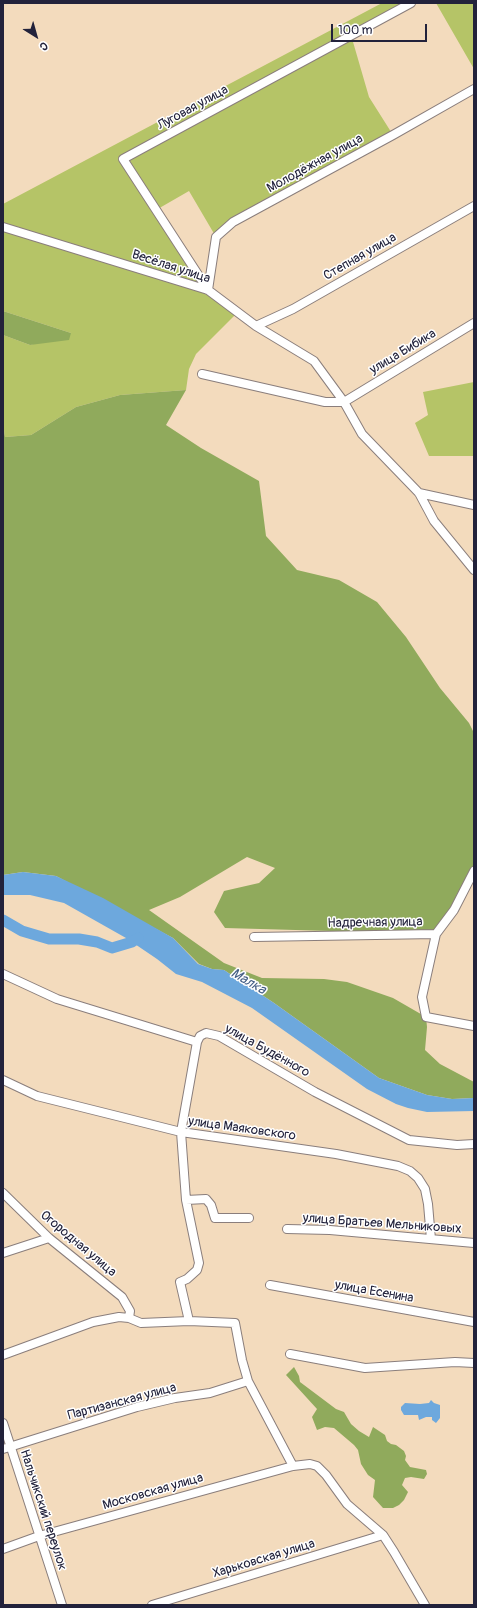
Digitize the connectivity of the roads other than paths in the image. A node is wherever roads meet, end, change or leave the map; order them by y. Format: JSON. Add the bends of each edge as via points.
{"nodes":[{"id":1,"x":411,"y":3,"type":"edge"},
{"id":2,"x":474,"y":89,"type":"edge"},
{"id":3,"x":474,"y":206,"type":"edge"},
{"id":4,"x":3,"y":227,"type":"edge"},
{"id":5,"x":208,"y":290,"type":"junction"},
{"id":6,"x":474,"y":323,"type":"edge"},
{"id":7,"x":256,"y":326,"type":"junction"},
{"id":8,"x":202,"y":374,"type":"dead end"},
{"id":9,"x":344,"y":402,"type":"junction"},
{"id":10,"x":419,"y":493,"type":"junction"},
{"id":11,"x":474,"y":505,"type":"edge"},
{"id":12,"x":474,"y":570,"type":"edge"},
{"id":13,"x":474,"y":871,"type":"edge"},
{"id":14,"x":436,"y":934,"type":"junction"},
{"id":15,"x":254,"y":937,"type":"dead end"},
{"id":16,"x":3,"y":974,"type":"edge"},
{"id":17,"x":474,"y":1026,"type":"edge"},
{"id":18,"x":197,"y":1042,"type":"junction"},
{"id":19,"x":3,"y":1080,"type":"edge"},
{"id":20,"x":181,"y":1132,"type":"junction"},
{"id":21,"x":474,"y":1144,"type":"edge"},
{"id":22,"x":3,"y":1193,"type":"edge"},
{"id":23,"x":186,"y":1200,"type":"junction"},
{"id":24,"x":250,"y":1218,"type":"dead end"},
{"id":25,"x":287,"y":1229,"type":"dead end"},
{"id":26,"x":49,"y":1238,"type":"junction"},
{"id":27,"x":431,"y":1239,"type":"junction"},
{"id":28,"x":474,"y":1243,"type":"edge"},
{"id":29,"x":3,"y":1254,"type":"edge"},
{"id":30,"x":270,"y":1285,"type":"dead end"},
{"id":31,"x":129,"y":1318,"type":"junction"},
{"id":32,"x":189,"y":1321,"type":"junction"},
{"id":33,"x":474,"y":1322,"type":"edge"},
{"id":34,"x":290,"y":1354,"type":"dead end"},
{"id":35,"x":3,"y":1355,"type":"edge"},
{"id":36,"x":474,"y":1363,"type":"edge"},
{"id":37,"x":248,"y":1381,"type":"junction"},
{"id":38,"x":3,"y":1423,"type":"edge"},
{"id":39,"x":7,"y":1448,"type":"edge"},
{"id":40,"x":293,"y":1466,"type":"junction"},
{"id":41,"x":383,"y":1535,"type":"junction"},
{"id":42,"x":39,"y":1536,"type":"junction"},
{"id":43,"x":3,"y":1549,"type":"edge"},
{"id":44,"x":62,"y":1605,"type":"edge"},
{"id":45,"x":152,"y":1605,"type":"edge"},
{"id":46,"x":425,"y":1605,"type":"edge"}],
"edges":[{"from":1,"to":5,"type":"street","name":"Луговая улица","via":[[123,159]]},
{"from":2,"to":5,"type":"street","name":"Молодёжная улица","via":[[233,222],[216,237]]},
{"from":3,"to":7,"type":"street","name":"Степная улица","via":[[293,309]]},
{"from":4,"to":5,"type":"street","name":"Весёлая улица"},
{"from":5,"to":7,"type":"street","name":"Весёлая улица"},
{"from":6,"to":9,"type":"street","name":"улица Бибика"},
{"from":7,"to":9,"type":"street","name":"Весёлая улица","via":[[314,361]]},
{"from":8,"to":9,"type":"street","via":[[325,402]]},
{"from":9,"to":10,"type":"street","name":"Весёлая улица","via":[[362,434]]},
{"from":10,"to":11,"type":"street"},
{"from":10,"to":12,"type":"street","name":"Весёлая улица","via":[[434,521]]},
{"from":13,"to":14,"type":"street","via":[[454,910]]},
{"from":14,"to":15,"type":"street","name":"Надречная улица"},
{"from":14,"to":17,"type":"street","name":"Надречная улица","via":[[422,997],[426,1017]]},
{"from":16,"to":18,"type":"street","via":[[57,998]]},
{"from":18,"to":20,"type":"street"},
{"from":18,"to":21,"type":"street","name":"улица Будённого","via":[[200,1036],[206,1033],[219,1036],[315,1092],[409,1140],[457,1145]]},
{"from":19,"to":20,"type":"street","name":"улица Маяковского","via":[[37,1096]]},
{"from":20,"to":23,"type":"street"},
{"from":20,"to":27,"type":"street","name":"улица Маяковского","via":[[336,1154],[398,1166],[418,1178],[425,1189]]},
{"from":22,"to":26,"type":"street","name":"Огородная улица"},
{"from":23,"to":24,"type":"street","via":[[206,1199],[215,1218]]},
{"from":23,"to":32,"type":"street","via":[[199,1263],[197,1270],[180,1282]]},
{"from":25,"to":27,"type":"street","name":"улица Братьев Мельниковых"},
{"from":26,"to":29,"type":"street"},
{"from":26,"to":31,"type":"street","name":"Огородная улица","via":[[122,1297],[130,1311]]},
{"from":27,"to":28,"type":"street","name":"улица Братьев Мельниковых"},
{"from":30,"to":33,"type":"street","name":"улица Есенина"},
{"from":31,"to":32,"type":"street","via":[[141,1323]]},
{"from":31,"to":35,"type":"street","via":[[119,1317],[93,1322]]},
{"from":32,"to":37,"type":"street","via":[[235,1323]]},
{"from":34,"to":36,"type":"street","via":[[365,1368]]},
{"from":37,"to":39,"type":"street","name":"Партизанская улица","via":[[210,1393],[175,1398],[137,1408]]},
{"from":37,"to":40,"type":"street"},
{"from":38,"to":39,"type":"street","name":"Нальчикский переулок"},
{"from":39,"to":42,"type":"street","name":"Нальчикский переулок"},
{"from":40,"to":41,"type":"street","name":"Московская улица","via":[[317,1466],[347,1504]]},
{"from":40,"to":42,"type":"street","name":"Московская улица"},
{"from":41,"to":45,"type":"street","name":"Харьковская улица"},
{"from":41,"to":46,"type":"street"},
{"from":42,"to":43,"type":"street","name":"Московская улица"},
{"from":42,"to":44,"type":"street","name":"Нальчикский переулок"}]}
